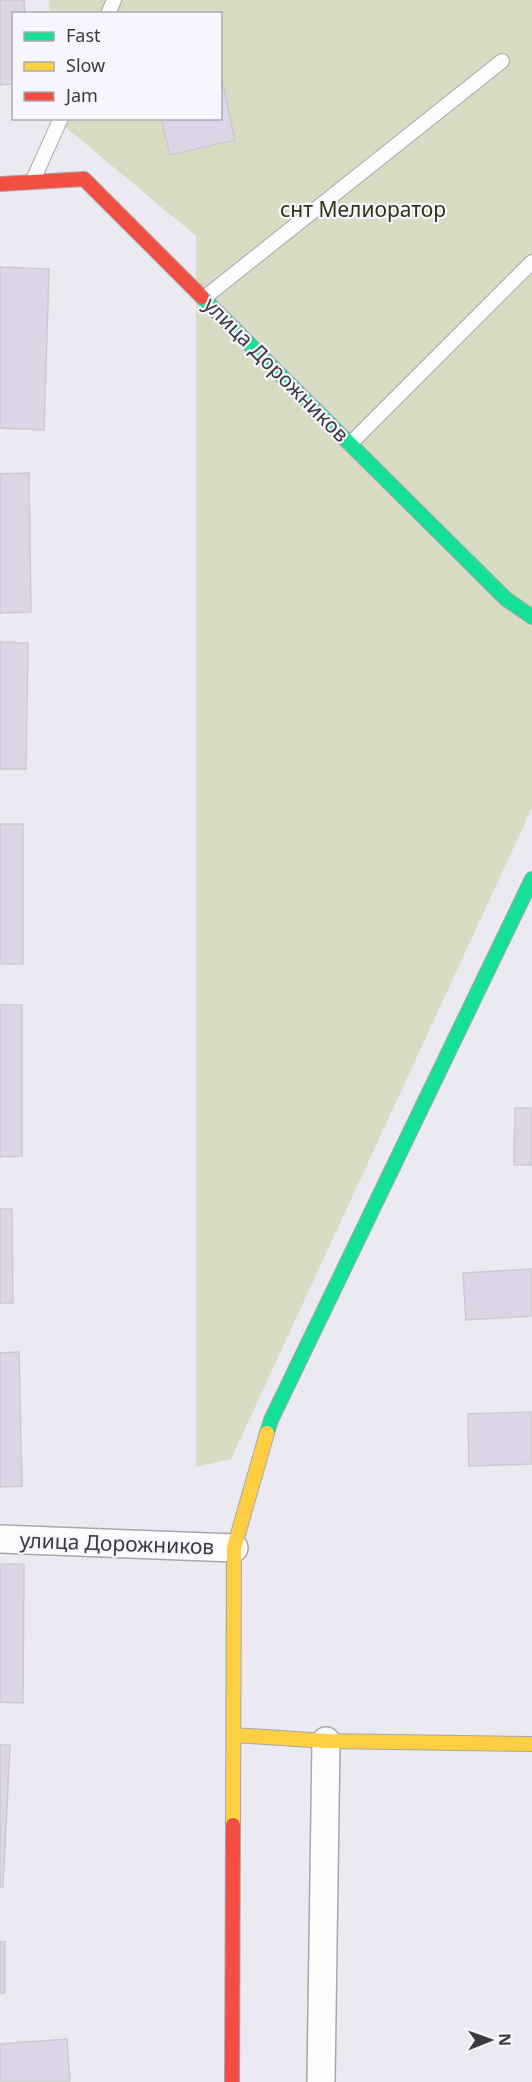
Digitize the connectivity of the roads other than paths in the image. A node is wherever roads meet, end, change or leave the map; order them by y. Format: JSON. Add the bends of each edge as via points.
{"nodes":[{"id":1,"x":502,"y":61,"type":"dead end"},
{"id":2,"x":60,"y":120,"type":"edge"},
{"id":3,"x":32,"y":182,"type":"junction"},
{"id":4,"x":0,"y":184,"type":"edge"},
{"id":5,"x":532,"y":262,"type":"edge"},
{"id":6,"x":204,"y":298,"type":"junction"},
{"id":7,"x":350,"y":444,"type":"junction"},
{"id":8,"x":532,"y":617,"type":"edge"},
{"id":9,"x":532,"y":879,"type":"edge"},
{"id":10,"x":0,"y":1539,"type":"edge"},
{"id":11,"x":234,"y":1548,"type":"junction"},
{"id":12,"x":234,"y":1735,"type":"junction"},
{"id":13,"x":326,"y":1741,"type":"junction"},
{"id":14,"x":532,"y":1744,"type":"edge"},
{"id":15,"x":232,"y":2082,"type":"edge"},
{"id":16,"x":321,"y":2082,"type":"edge"}],
"edges":[{"from":1,"to":6,"type":"lane"},
{"from":2,"to":3,"type":"lane"},
{"from":3,"to":4,"type":"street","name":"улица Дорожников"},
{"from":3,"to":6,"type":"street","name":"улица Дорожников","via":[[84,179]]},
{"from":5,"to":7,"type":"lane"},
{"from":6,"to":7,"type":"street","name":"улица Дорожников"},
{"from":7,"to":8,"type":"street","name":"улица Дорожников","via":[[506,599]]},
{"from":9,"to":11,"type":"street","via":[[271,1420]]},
{"from":10,"to":11,"type":"street","name":"улица Дорожников"},
{"from":11,"to":12,"type":"street"},
{"from":12,"to":13,"type":"street"},
{"from":12,"to":15,"type":"street"},
{"from":13,"to":14,"type":"street"},
{"from":13,"to":16,"type":"street"}]}
